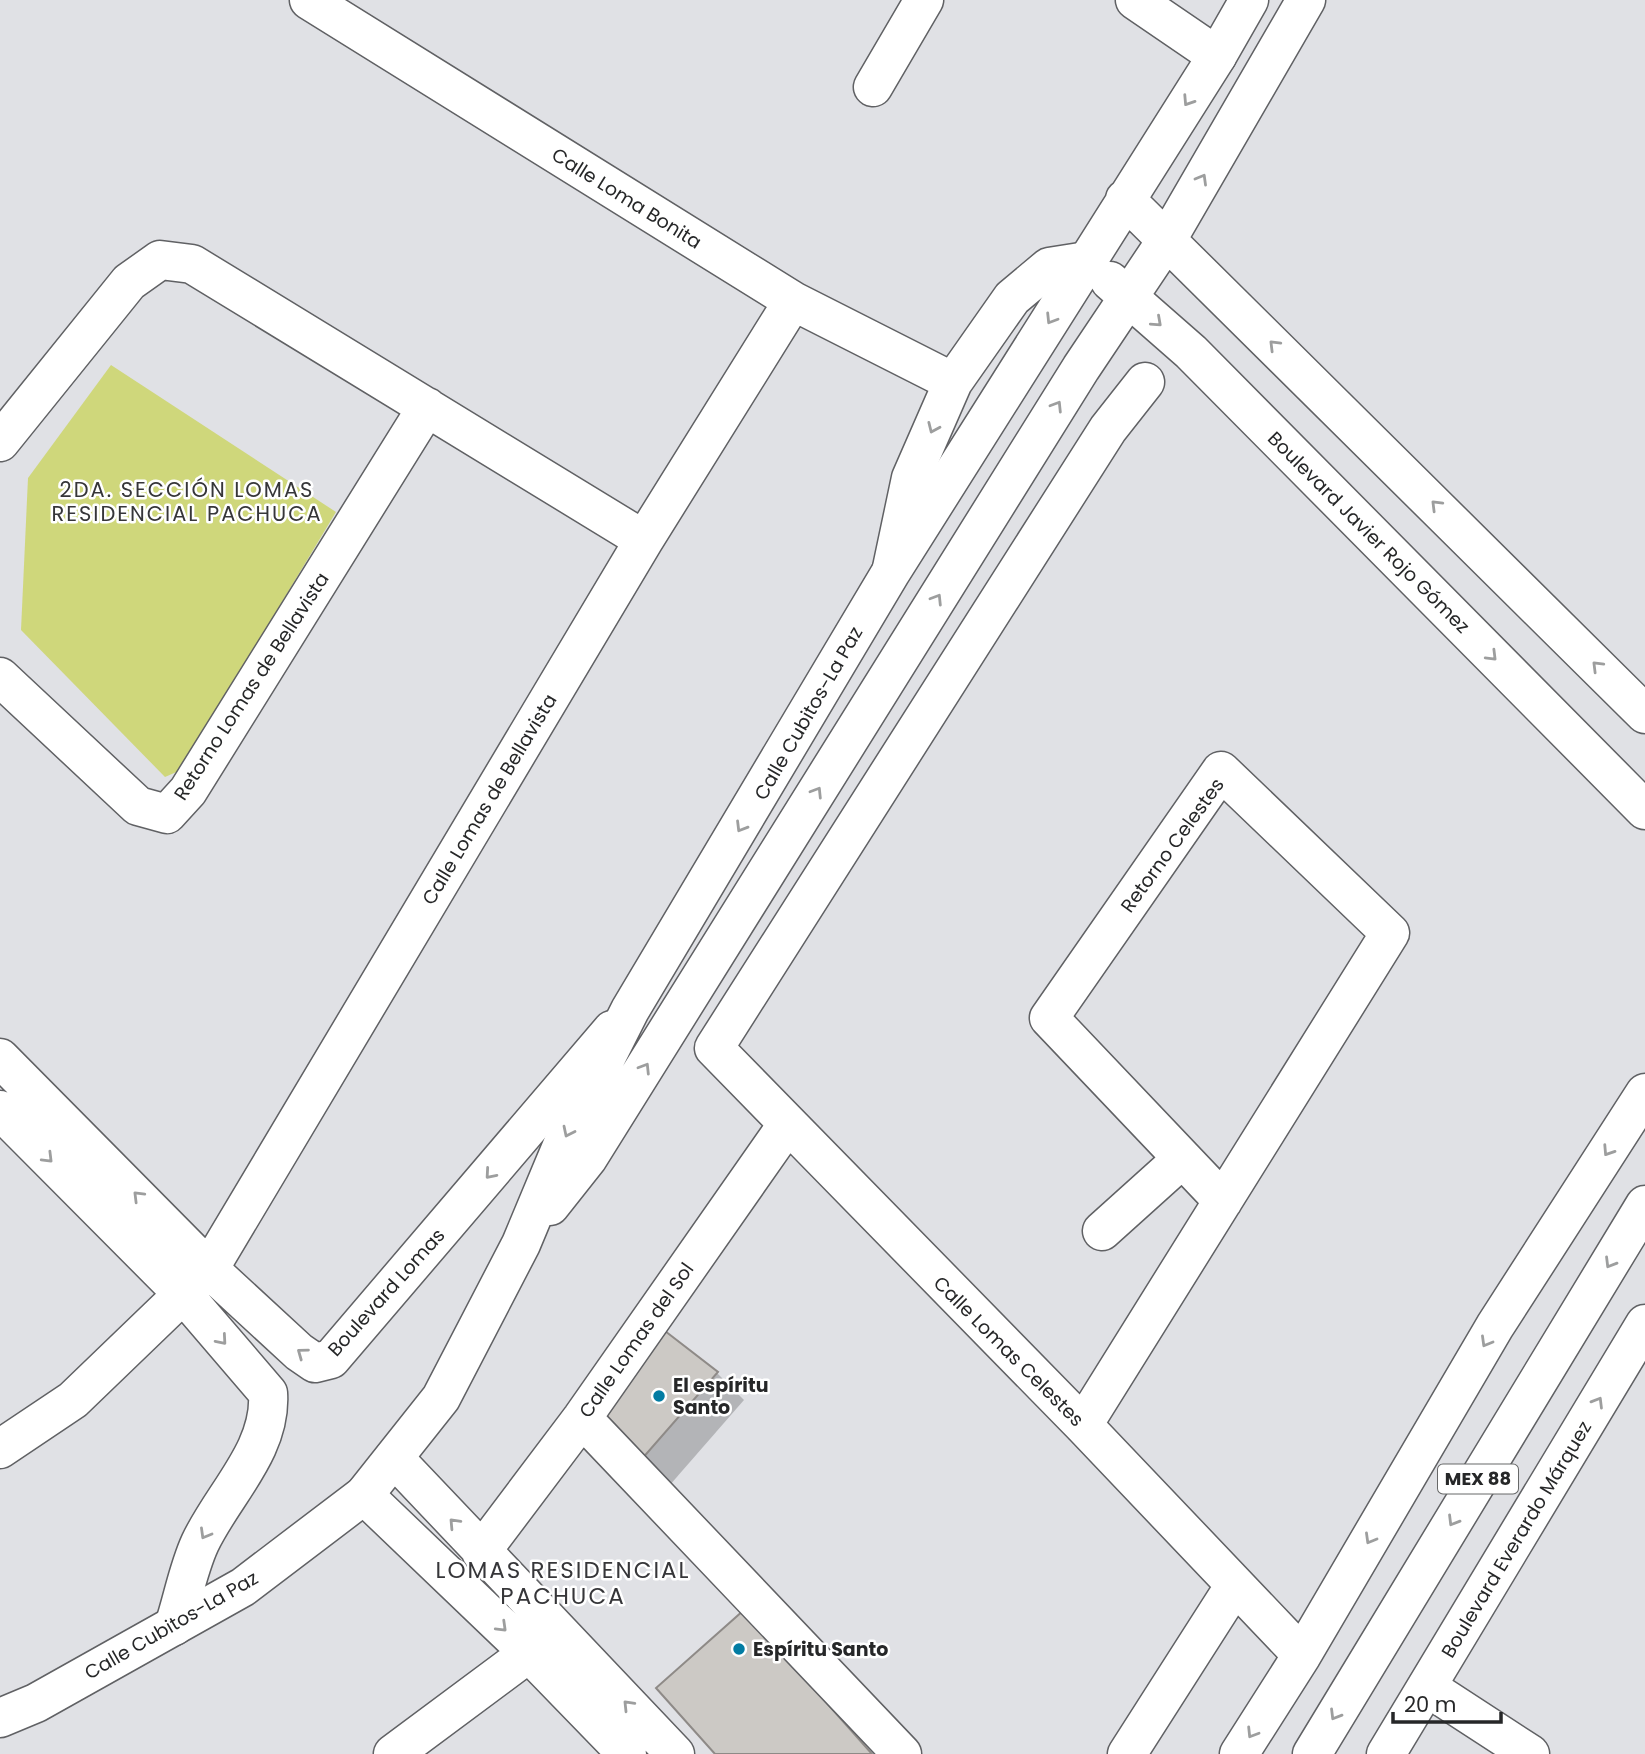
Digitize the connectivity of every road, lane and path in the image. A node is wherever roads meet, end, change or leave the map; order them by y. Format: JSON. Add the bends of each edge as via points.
{"nodes":[{"id":1,"x":309,"y":0,"type":"edge"},
{"id":2,"x":924,"y":0,"type":"edge"},
{"id":3,"x":1135,"y":0,"type":"edge"},
{"id":4,"x":1248,"y":0,"type":"edge"},
{"id":5,"x":1306,"y":0,"type":"edge"},
{"id":6,"x":1217,"y":56,"type":"junction"},
{"id":7,"x":873,"y":87,"type":"dead end"},
{"id":8,"x":1125,"y":199,"type":"junction"},
{"id":9,"x":1168,"y":238,"type":"junction"},
{"id":10,"x":1087,"y":261,"type":"junction"},
{"id":11,"x":1128,"y":296,"type":"junction"},
{"id":12,"x":793,"y":301,"type":"junction"},
{"id":13,"x":953,"y":382,"type":"junction"},
{"id":14,"x":1145,"y":383,"type":"dead end"},
{"id":15,"x":427,"y":407,"type":"junction"},
{"id":16,"x":0,"y":442,"type":"edge"},
{"id":17,"x":644,"y":540,"type":"junction"},
{"id":18,"x":891,"y":572,"type":"junction"},
{"id":19,"x":0,"y":677,"type":"edge"},
{"id":20,"x":1645,"y":714,"type":"edge"},
{"id":21,"x":1645,"y":810,"type":"edge"},
{"id":22,"x":630,"y":1010,"type":"junction"},
{"id":23,"x":0,"y":1058,"type":"edge"},
{"id":24,"x":1645,"y":1093,"type":"edge"},
{"id":25,"x":0,"y":1110,"type":"edge"},
{"id":26,"x":787,"y":1125,"type":"junction"},
{"id":27,"x":1182,"y":1159,"type":"junction"},
{"id":28,"x":1223,"y":1201,"type":"junction"},
{"id":29,"x":1645,"y":1205,"type":"edge"},
{"id":30,"x":1102,"y":1231,"type":"dead end"},
{"id":31,"x":521,"y":1244,"type":"junction"},
{"id":32,"x":196,"y":1282,"type":"junction"},
{"id":33,"x":1645,"y":1324,"type":"edge"},
{"id":34,"x":582,"y":1418,"type":"junction"},
{"id":35,"x":1083,"y":1425,"type":"junction"},
{"id":36,"x":0,"y":1449,"type":"edge"},
{"id":37,"x":394,"y":1458,"type":"junction"},
{"id":38,"x":364,"y":1495,"type":"junction"},
{"id":39,"x":481,"y":1552,"type":"junction"},
{"id":40,"x":1235,"y":1585,"type":"junction"},
{"id":41,"x":174,"y":1626,"type":"junction"},
{"id":42,"x":543,"y":1643,"type":"junction"},
{"id":43,"x":1302,"y":1655,"type":"junction"},
{"id":44,"x":1427,"y":1687,"type":"junction"},
{"id":45,"x":0,"y":1718,"type":"edge"},
{"id":46,"x":1515,"y":1750,"type":"edge"},
{"id":47,"x":393,"y":1754,"type":"edge"},
{"id":48,"x":627,"y":1754,"type":"edge"},
{"id":49,"x":675,"y":1754,"type":"edge"},
{"id":50,"x":902,"y":1754,"type":"edge"},
{"id":51,"x":1128,"y":1754,"type":"edge"},
{"id":52,"x":1239,"y":1754,"type":"edge"},
{"id":53,"x":1312,"y":1754,"type":"edge"},
{"id":54,"x":1386,"y":1754,"type":"edge"}],
"edges":[{"from":1,"to":12,"type":"street","name":"Calle Loma Bonita"},
{"from":2,"to":7,"type":"street"},
{"from":3,"to":6,"type":"street"},
{"from":4,"to":6,"type":"street","name":"Calle Cubitos-La Paz"},
{"from":9,"to":5,"type":"street","name":"Calle Cubitos-La Paz","one_way":true},
{"from":6,"to":8,"type":"street","name":"Calle Cubitos-La Paz","one_way":true},
{"from":8,"to":9,"type":"street"},
{"from":8,"to":10,"type":"street","name":"Calle Cubitos-La Paz"},
{"from":9,"to":11,"type":"street","name":"Calle Cubitos-La Paz"},
{"from":20,"to":9,"type":"street","one_way":true},
{"from":10,"to":11,"type":"street","name":"Boulevard Javier Rojo Gómez"},
{"from":10,"to":13,"type":"street","via":[[1049,267],[1012,299]]},
{"from":10,"to":18,"type":"street","name":"Calle Cubitos-La Paz","one_way":true},
{"from":11,"to":21,"type":"street","name":"Boulevard Javier Rojo Gómez","one_way":true,"via":[[1191,352]]},
{"from":31,"to":11,"type":"street","name":"Calle Cubitos-La Paz","one_way":true,"via":[[588,1158]]},
{"from":12,"to":13,"type":"street","name":"Calle Loma Bonita"},
{"from":12,"to":17,"type":"street","name":"Calle Lomas de Bellavista"},
{"from":13,"to":18,"type":"street","one_way":true,"via":[[911,478]]},
{"from":14,"to":26,"type":"street","name":"Calle Lomas Celestes","via":[[1108,429],[714,1048]]},
{"from":15,"to":16,"type":"street","via":[[192,264],[160,260],[129,282]]},
{"from":15,"to":17,"type":"street"},
{"from":15,"to":19,"type":"street","name":"Retorno Lomas de Bellavista","via":[[188,791],[167,814],[138,807]]},
{"from":17,"to":32,"type":"street","name":"Calle Lomas de Bellavista"},
{"from":18,"to":22,"type":"street","name":"Calle Cubitos-La Paz","one_way":true},
{"from":22,"to":31,"type":"street","name":"Calle Cubitos-La Paz","one_way":true,"via":[[564,1140]]},
{"from":22,"to":32,"type":"street","name":"Boulevard Lomas","one_way":true,"via":[[331,1359],[315,1363]]},
{"from":32,"to":23,"type":"street","name":"Boulevard Lomas","one_way":true},
{"from":24,"to":43,"type":"street","one_way":true,"via":[[1495,1326]]},
{"from":25,"to":32,"type":"street","name":"Boulevard Lomas","one_way":true},
{"from":26,"to":34,"type":"street","name":"Calle Lomas del Sol"},
{"from":26,"to":35,"type":"street","name":"Calle Lomas Celestes"},
{"from":27,"to":28,"type":"street","name":"Retorno Celestes"},
{"from":27,"to":28,"type":"street","name":"Retorno Celestes","via":[[1049,1018],[1221,771],[1390,933]]},
{"from":27,"to":30,"type":"street"},
{"from":28,"to":35,"type":"street","name":"Retorno Celestes"},
{"from":29,"to":53,"type":"street","number":"MEX 88","one_way":true},
{"from":31,"to":37,"type":"street","name":"Calle Cubitos-La Paz","via":[[441,1398]]},
{"from":32,"to":36,"type":"street","name":"Calle Lomas de Bellavista","via":[[73,1400]]},
{"from":32,"to":41,"type":"street","name":"Boulevard Lomas","one_way":true,"via":[[268,1393],[269,1413],[263,1436],[200,1544]]},
{"from":44,"to":33,"type":"street","name":"Boulevard Everardo Márquez","number":"MEX 88","one_way":true},
{"from":34,"to":39,"type":"street","name":"Calle Lomas del Sol"},
{"from":34,"to":50,"type":"street"},
{"from":35,"to":40,"type":"street","name":"Calle Lomas Celestes"},
{"from":37,"to":38,"type":"street","name":"Calle Cubitos-La Paz"},
{"from":39,"to":37,"type":"street","one_way":true},
{"from":38,"to":41,"type":"street","name":"Calle Cubitos-La Paz","via":[[243,1587]]},
{"from":38,"to":42,"type":"street","one_way":true},
{"from":39,"to":42,"type":"street"},
{"from":40,"to":43,"type":"street","name":"Calle Lomas Celestes"},
{"from":40,"to":51,"type":"street"},
{"from":41,"to":45,"type":"street","name":"Calle Cubitos-La Paz","via":[[36,1703]]},
{"from":42,"to":47,"type":"street"},
{"from":42,"to":48,"type":"street"},
{"from":49,"to":42,"type":"street","one_way":true},
{"from":43,"to":52,"type":"street","one_way":true},
{"from":44,"to":46,"type":"street"},
{"from":44,"to":54,"type":"street","name":"Boulevard Everardo Márquez","number":"MEX 88"}]}
